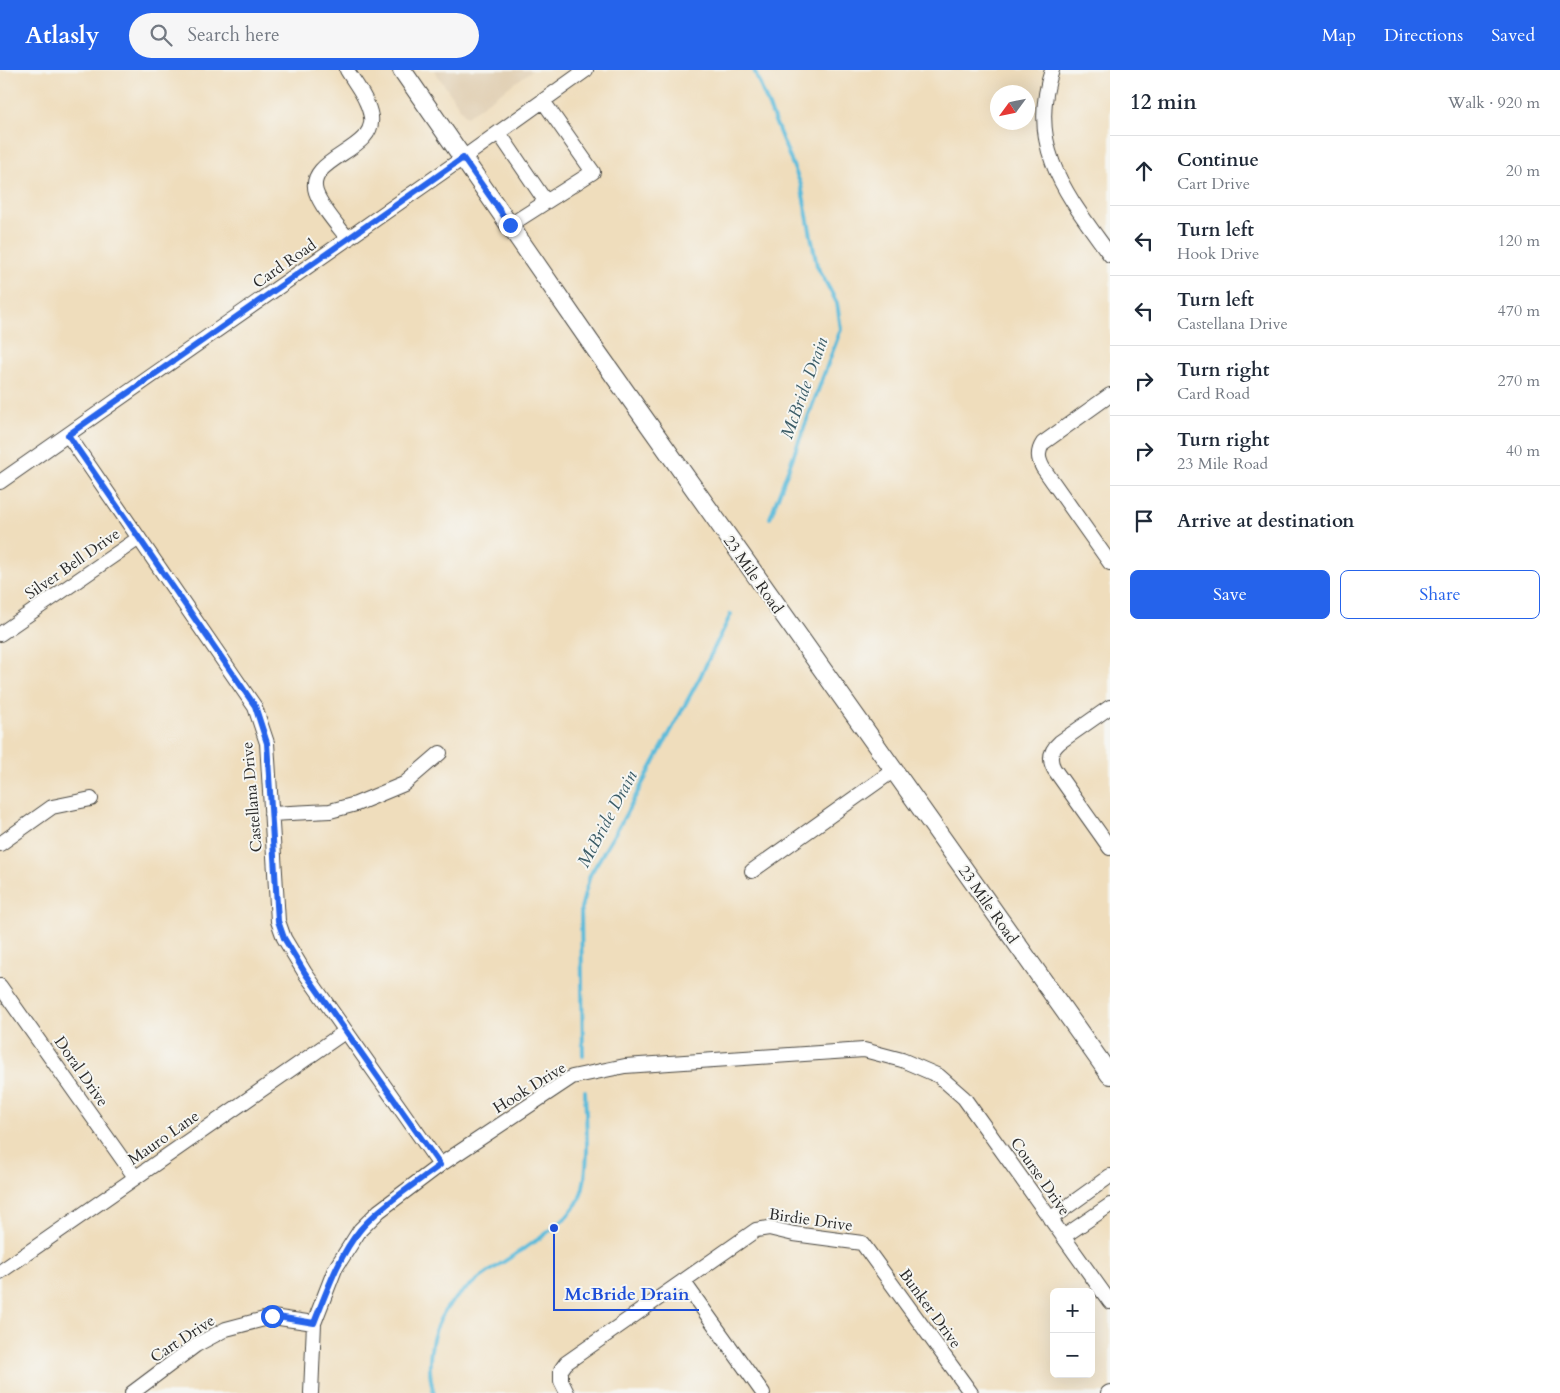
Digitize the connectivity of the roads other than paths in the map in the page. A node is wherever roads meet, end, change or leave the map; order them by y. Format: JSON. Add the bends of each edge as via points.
{"nodes":[{"id":1,"x":347,"y":70,"type":"edge"},
{"id":2,"x":402,"y":70,"type":"edge"},
{"id":3,"x":586,"y":70,"type":"edge"},
{"id":4,"x":1052,"y":70,"type":"edge"},
{"id":5,"x":543,"y":101,"type":"junction"},
{"id":6,"x":499,"y":132,"type":"junction"},
{"id":7,"x":463,"y":158,"type":"junction"},
{"id":8,"x":546,"y":202,"type":"junction"},
{"id":9,"x":510,"y":225,"type":"junction"},
{"id":10,"x":348,"y":239,"type":"junction"},
{"id":11,"x":1110,"y":255,"type":"edge"},
{"id":12,"x":1110,"y":395,"type":"edge"},
{"id":13,"x":68,"y":435,"type":"junction"},
{"id":14,"x":0,"y":482,"type":"edge"},
{"id":15,"x":139,"y":538,"type":"junction"},
{"id":16,"x":1110,"y":563,"type":"edge"},
{"id":17,"x":0,"y":634,"type":"edge"},
{"id":18,"x":1110,"y":707,"type":"edge"},
{"id":19,"x":440,"y":752,"type":"dead end"},
{"id":20,"x":894,"y":770,"type":"junction"},
{"id":21,"x":91,"y":799,"type":"dead end"},
{"id":22,"x":271,"y":814,"type":"junction"},
{"id":23,"x":0,"y":844,"type":"edge"},
{"id":24,"x":1110,"y":848,"type":"edge"},
{"id":25,"x":752,"y":870,"type":"dead end"},
{"id":26,"x":0,"y":986,"type":"edge"},
{"id":27,"x":346,"y":1031,"type":"junction"},
{"id":28,"x":1110,"y":1075,"type":"edge"},
{"id":29,"x":938,"y":1076,"type":"joint"},
{"id":30,"x":440,"y":1165,"type":"junction"},
{"id":31,"x":1110,"y":1176,"type":"edge"},
{"id":32,"x":135,"y":1177,"type":"junction"},
{"id":33,"x":1110,"y":1205,"type":"edge"},
{"id":34,"x":1050,"y":1218,"type":"junction"},
{"id":35,"x":1063,"y":1237,"type":"junction"},
{"id":36,"x":862,"y":1243,"type":"joint"},
{"id":37,"x":0,"y":1272,"type":"edge"},
{"id":38,"x":683,"y":1281,"type":"junction"},
{"id":39,"x":1110,"y":1302,"type":"edge"},
{"id":40,"x":314,"y":1323,"type":"junction"},
{"id":41,"x":132,"y":1393,"type":"edge"},
{"id":42,"x":311,"y":1393,"type":"edge"},
{"id":43,"x":567,"y":1393,"type":"edge"},
{"id":44,"x":763,"y":1393,"type":"edge"},
{"id":45,"x":971,"y":1393,"type":"edge"}],
"edges":[{"from":1,"to":10,"type":"street","via":[[368,104],[369,130],[363,139],[320,171],[315,190]]},
{"from":2,"to":7,"type":"main road","name":"23 Mile Road"},
{"from":3,"to":5,"type":"street","name":"Card Road"},
{"from":4,"to":11,"type":"street","via":[[1046,93],[1044,130],[1052,163],[1066,192]]},
{"from":5,"to":6,"type":"street","name":"Card Road"},
{"from":5,"to":8,"type":"street","via":[[593,172]]},
{"from":6,"to":7,"type":"street","name":"Card Road"},
{"from":6,"to":8,"type":"street"},
{"from":7,"to":9,"type":"main road","name":"23 Mile Road"},
{"from":7,"to":10,"type":"street","name":"Card Road"},
{"from":8,"to":9,"type":"street"},
{"from":9,"to":20,"type":"main road","name":"23 Mile Road"},
{"from":10,"to":13,"type":"street","name":"Card Road"},
{"from":12,"to":16,"type":"street","via":[[1048,439],[1040,448],[1038,458]]},
{"from":13,"to":14,"type":"street","name":"Card Road"},
{"from":13,"to":15,"type":"street","name":"Castellana Drive"},
{"from":15,"to":17,"type":"street","name":"Silver Bell Drive"},
{"from":15,"to":22,"type":"street","name":"Castellana Drive","via":[[255,706],[267,743]]},
{"from":18,"to":24,"type":"street","via":[[1060,742],[1050,758]]},
{"from":19,"to":22,"type":"street","via":[[404,784],[356,804],[330,811]]},
{"from":20,"to":25,"type":"street"},
{"from":20,"to":28,"type":"main road","name":"23 Mile Road"},
{"from":21,"to":23,"type":"street","via":[[52,807]]},
{"from":22,"to":27,"type":"street","name":"Castellana Drive","via":[[278,921],[294,958]]},
{"from":26,"to":32,"type":"street","name":"Doral Drive"},
{"from":27,"to":30,"type":"street","name":"Castellana Drive"},
{"from":27,"to":32,"type":"street","name":"Mauro Lane"},
{"from":29,"to":30,"type":"street","name":"Hook Drive","via":[[902,1060],[864,1050],[624,1066],[572,1077]]},
{"from":29,"to":34,"type":"street","name":"Course Drive","via":[[964,1098]]},
{"from":30,"to":40,"type":"street","name":"Hook Drive","via":[[360,1230],[336,1269]]},
{"from":31,"to":34,"type":"street"},
{"from":32,"to":37,"type":"street","name":"Mauro Lane"},
{"from":33,"to":35,"type":"street"},
{"from":34,"to":35,"type":"street","name":"Course Drive"},
{"from":35,"to":39,"type":"street","name":"Course Drive"},
{"from":36,"to":38,"type":"street","name":"Birdie Drive","via":[[769,1228],[756,1230]]},
{"from":36,"to":45,"type":"street","name":"Bunker Drive"},
{"from":38,"to":43,"type":"street","name":"Birdie Drive","via":[[566,1363],[561,1370],[561,1381]]},
{"from":38,"to":44,"type":"street"},
{"from":40,"to":41,"type":"street","name":"Cart Drive","via":[[272,1316],[226,1329],[196,1345]]},
{"from":40,"to":42,"type":"street","name":"Hook Drive"}]}
